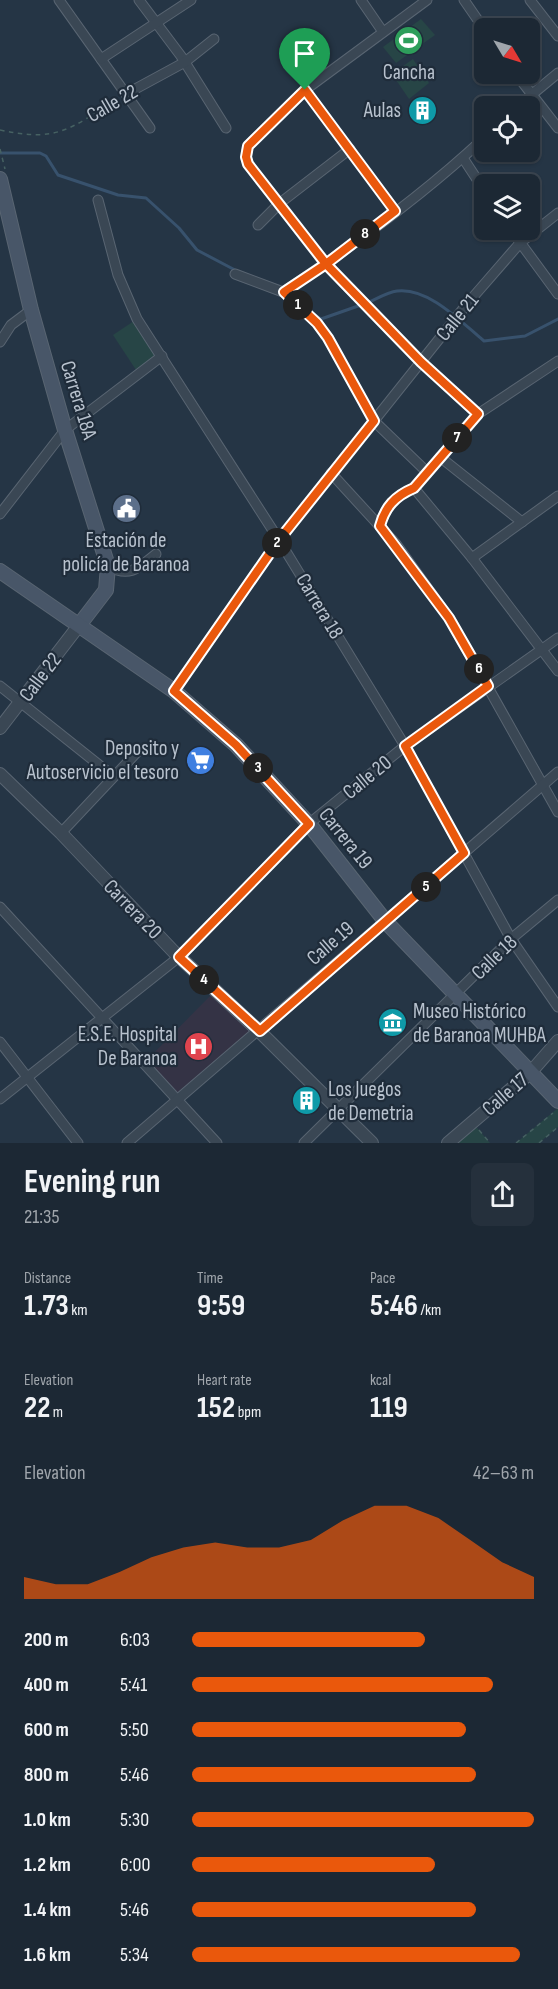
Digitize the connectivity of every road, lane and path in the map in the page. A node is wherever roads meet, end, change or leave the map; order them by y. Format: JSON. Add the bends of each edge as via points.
{"nodes":[{"id":1,"x":59,"y":0,"type":"edge"},
{"id":2,"x":140,"y":0,"type":"edge"},
{"id":3,"x":191,"y":0,"type":"edge"},
{"id":4,"x":361,"y":0,"type":"edge"},
{"id":5,"x":427,"y":0,"type":"edge"},
{"id":6,"x":464,"y":0,"type":"edge"},
{"id":7,"x":530,"y":0,"type":"edge"},
{"id":8,"x":476,"y":18,"type":"edge"},
{"id":9,"x":156,"y":21,"type":"junction"},
{"id":10,"x":383,"y":32,"type":"junction"},
{"id":11,"x":558,"y":36,"type":"edge"},
{"id":12,"x":214,"y":39,"type":"dead end"},
{"id":13,"x":101,"y":60,"type":"junction"},
{"id":14,"x":185,"y":62,"type":"junction"},
{"id":15,"x":558,"y":73,"type":"edge"},
{"id":16,"x":524,"y":84,"type":"edge"},
{"id":17,"x":305,"y":90,"type":"junction"},
{"id":18,"x":126,"y":94,"type":"junction"},
{"id":19,"x":531,"y":94,"type":"junction"},
{"id":20,"x":150,"y":128,"type":"dead end"},
{"id":21,"x":226,"y":128,"type":"dead end"},
{"id":22,"x":558,"y":128,"type":"edge"},
{"id":23,"x":0,"y":130,"type":"edge"},
{"id":24,"x":474,"y":148,"type":"edge"},
{"id":25,"x":350,"y":149,"type":"junction"},
{"id":26,"x":463,"y":158,"type":"junction"},
{"id":27,"x":474,"y":175,"type":"edge"},
{"id":28,"x":0,"y":178,"type":"edge"},
{"id":29,"x":98,"y":200,"type":"dead end"},
{"id":30,"x":280,"y":203,"type":"junction"},
{"id":31,"x":3,"y":204,"type":"edge"},
{"id":32,"x":395,"y":211,"type":"junction"},
{"id":33,"x":558,"y":213,"type":"edge"},
{"id":34,"x":258,"y":225,"type":"dead end"},
{"id":35,"x":518,"y":240,"type":"edge"},
{"id":36,"x":520,"y":243,"type":"junction"},
{"id":37,"x":326,"y":264,"type":"junction"},
{"id":38,"x":235,"y":274,"type":"dead end"},
{"id":39,"x":284,"y":292,"type":"junction"},
{"id":40,"x":558,"y":294,"type":"edge"},
{"id":41,"x":31,"y":310,"type":"junction"},
{"id":42,"x":0,"y":342,"type":"edge"},
{"id":43,"x":162,"y":356,"type":"junction"},
{"id":44,"x":558,"y":361,"type":"edge"},
{"id":45,"x":421,"y":362,"type":"junction"},
{"id":46,"x":478,"y":414,"type":"junction"},
{"id":47,"x":374,"y":421,"type":"junction"},
{"id":48,"x":65,"y":430,"type":"junction"},
{"id":49,"x":440,"y":457,"type":"junction"},
{"id":50,"x":427,"y":472,"type":"junction"},
{"id":51,"x":331,"y":473,"type":"junction"},
{"id":52,"x":414,"y":488,"type":"junction"},
{"id":53,"x":557,"y":498,"type":"edge"},
{"id":54,"x":0,"y":514,"type":"edge"},
{"id":55,"x":522,"y":522,"type":"junction"},
{"id":56,"x":380,"y":526,"type":"junction"},
{"id":57,"x":279,"y":540,"type":"junction"},
{"id":58,"x":156,"y":554,"type":"dead end"},
{"id":59,"x":472,"y":558,"type":"junction"},
{"id":60,"x":108,"y":566,"type":"junction"},
{"id":61,"x":0,"y":571,"type":"edge"},
{"id":62,"x":80,"y":624,"type":"junction"},
{"id":63,"x":558,"y":638,"type":"edge"},
{"id":64,"x":543,"y":649,"type":"junction"},
{"id":65,"x":558,"y":671,"type":"edge"},
{"id":66,"x":0,"y":686,"type":"edge"},
{"id":67,"x":488,"y":686,"type":"junction"},
{"id":68,"x":174,"y":691,"type":"junction"},
{"id":69,"x":21,"y":702,"type":"junction"},
{"id":70,"x":0,"y":728,"type":"edge"},
{"id":71,"x":405,"y":746,"type":"junction"},
{"id":72,"x":140,"y":749,"type":"dead end"},
{"id":73,"x":558,"y":772,"type":"edge"},
{"id":74,"x":0,"y":774,"type":"edge"},
{"id":75,"x":113,"y":776,"type":"junction"},
{"id":76,"x":542,"y":785,"type":"junction"},
{"id":77,"x":558,"y":812,"type":"edge"},
{"id":78,"x":309,"y":824,"type":"junction"},
{"id":79,"x":61,"y":833,"type":"junction"},
{"id":80,"x":464,"y":853,"type":"junction"},
{"id":81,"x":558,"y":900,"type":"edge"},
{"id":82,"x":0,"y":907,"type":"edge"},
{"id":83,"x":386,"y":922,"type":"junction"},
{"id":84,"x":511,"y":939,"type":"junction"},
{"id":85,"x":179,"y":957,"type":"junction"},
{"id":86,"x":454,"y":995,"type":"junction"},
{"id":87,"x":558,"y":1007,"type":"edge"},
{"id":88,"x":101,"y":1020,"type":"junction"},
{"id":89,"x":260,"y":1031,"type":"junction"},
{"id":90,"x":558,"y":1041,"type":"edge"},
{"id":91,"x":0,"y":1042,"type":"edge"},
{"id":92,"x":530,"y":1073,"type":"junction"},
{"id":93,"x":29,"y":1078,"type":"junction"},
{"id":94,"x":0,"y":1099,"type":"edge"},
{"id":95,"x":177,"y":1101,"type":"junction"},
{"id":96,"x":558,"y":1101,"type":"edge"},
{"id":97,"x":558,"y":1108,"type":"edge"},
{"id":98,"x":337,"y":1109,"type":"junction"},
{"id":99,"x":473,"y":1123,"type":"dead end"},
{"id":100,"x":558,"y":1127,"type":"edge"},
{"id":101,"x":78,"y":1143,"type":"edge"},
{"id":102,"x":127,"y":1143,"type":"edge"},
{"id":103,"x":217,"y":1143,"type":"edge"},
{"id":104,"x":304,"y":1143,"type":"edge"},
{"id":105,"x":372,"y":1143,"type":"edge"},
{"id":106,"x":448,"y":1143,"type":"edge"},
{"id":107,"x":490,"y":1143,"type":"edge"},
{"id":108,"x":516,"y":1143,"type":"edge"},
{"id":109,"x":539,"y":1143,"type":"edge"}],
"edges":[{"from":1,"to":13,"type":"street"},
{"from":2,"to":9,"type":"street"},
{"from":3,"to":9,"type":"street"},
{"from":4,"to":10,"type":"street"},
{"from":5,"to":10,"type":"street"},
{"from":6,"to":8,"type":"street"},
{"from":7,"to":11,"type":"street"},
{"from":9,"to":13,"type":"street"},
{"from":9,"to":14,"type":"street"},
{"from":10,"to":17,"type":"street"},
{"from":12,"to":14,"type":"street","name":"Calle 22"},
{"from":13,"to":18,"type":"street"},
{"from":14,"to":18,"type":"street","name":"Calle 22"},
{"from":14,"to":21,"type":"street"},
{"from":15,"to":19,"type":"street"},
{"from":16,"to":19,"type":"street"},
{"from":17,"to":25,"type":"street"},
{"from":17,"to":30,"type":"street","via":[[248,146],[248,164]]},
{"from":18,"to":20,"type":"street"},
{"from":18,"to":23,"type":"path","name":"Calle 22","via":[[50,136]]},
{"from":19,"to":22,"type":"street"},
{"from":24,"to":26,"type":"street"},
{"from":25,"to":30,"type":"street"},
{"from":25,"to":32,"type":"street"},
{"from":26,"to":27,"type":"street"},
{"from":26,"to":32,"type":"street"},
{"from":28,"to":31,"type":"main road","name":"Carrera 18A"},
{"from":29,"to":43,"type":"street","name":"Carrera 18","via":[[118,274],[137,319]]},
{"from":30,"to":34,"type":"street"},
{"from":30,"to":37,"type":"street"},
{"from":31,"to":41,"type":"main road","name":"Carrera 18A"},
{"from":32,"to":37,"type":"street"},
{"from":33,"to":36,"type":"street","name":"Calle 21"},
{"from":35,"to":36,"type":"street"},
{"from":36,"to":40,"type":"street"},
{"from":36,"to":45,"type":"street","name":"Calle 21"},
{"from":37,"to":39,"type":"street"},
{"from":37,"to":45,"type":"street"},
{"from":38,"to":39,"type":"street"},
{"from":39,"to":47,"type":"street","via":[[328,338]]},
{"from":41,"to":42,"type":"street","via":[[11,325]]},
{"from":41,"to":48,"type":"main road","name":"Carrera 18A"},
{"from":43,"to":48,"type":"street"},
{"from":43,"to":57,"type":"street","name":"Carrera 18"},
{"from":44,"to":46,"type":"street"},
{"from":45,"to":46,"type":"street"},
{"from":45,"to":47,"type":"street","name":"Calle 21"},
{"from":46,"to":49,"type":"street"},
{"from":47,"to":50,"type":"street"},
{"from":47,"to":51,"type":"street","name":"Calle 21"},
{"from":48,"to":54,"type":"street"},
{"from":48,"to":60,"type":"main road","name":"Carrera 18A"},
{"from":49,"to":50,"type":"street"},
{"from":49,"to":55,"type":"street"},
{"from":50,"to":52,"type":"street"},
{"from":51,"to":56,"type":"street"},
{"from":51,"to":57,"type":"street","name":"Calle 21"},
{"from":52,"to":56,"type":"street","via":[[385,508]]},
{"from":52,"to":59,"type":"street"},
{"from":53,"to":55,"type":"street"},
{"from":55,"to":59,"type":"street"},
{"from":56,"to":67,"type":"street","via":[[449,618]]},
{"from":57,"to":68,"type":"street","name":"Calle 21"},
{"from":57,"to":71,"type":"street","name":"Carrera 18"},
{"from":58,"to":60,"type":"street","via":[[132,572]]},
{"from":59,"to":64,"type":"street"},
{"from":60,"to":62,"type":"main road","name":"Carrera 18A","via":[[106,590]]},
{"from":61,"to":62,"type":"main road"},
{"from":62,"to":68,"type":"main road","name":"Carrera 19"},
{"from":62,"to":69,"type":"street","name":"Calle 22"},
{"from":63,"to":64,"type":"street","name":"Calle 20"},
{"from":64,"to":65,"type":"street"},
{"from":64,"to":67,"type":"street","name":"Calle 20"},
{"from":66,"to":69,"type":"street"},
{"from":67,"to":71,"type":"street","name":"Calle 20"},
{"from":67,"to":76,"type":"street"},
{"from":68,"to":78,"type":"main road","name":"Carrera 19","via":[[236,745]]},
{"from":69,"to":70,"type":"street","name":"Calle 22"},
{"from":69,"to":75,"type":"street"},
{"from":71,"to":78,"type":"street","name":"Calle 20"},
{"from":71,"to":80,"type":"street","name":"Carrera 18"},
{"from":72,"to":75,"type":"street"},
{"from":73,"to":76,"type":"street","name":"Calle 19"},
{"from":74,"to":79,"type":"street","name":"Carrera 20"},
{"from":75,"to":79,"type":"street"},
{"from":76,"to":77,"type":"street"},
{"from":76,"to":80,"type":"street","name":"Calle 19"},
{"from":78,"to":83,"type":"main road","name":"Carrera 19"},
{"from":78,"to":85,"type":"street","name":"Calle 20"},
{"from":79,"to":85,"type":"street","name":"Carrera 20"},
{"from":80,"to":83,"type":"street","name":"Calle 19"},
{"from":80,"to":84,"type":"street","name":"Carrera 18"},
{"from":81,"to":84,"type":"street","name":"Calle 18"},
{"from":82,"to":88,"type":"street"},
{"from":83,"to":86,"type":"main road","name":"Carrera 19"},
{"from":83,"to":89,"type":"street","name":"Calle 19"},
{"from":84,"to":86,"type":"street","name":"Calle 18"},
{"from":84,"to":87,"type":"street","name":"Carrera 18"},
{"from":85,"to":88,"type":"street","name":"Calle 20"},
{"from":85,"to":89,"type":"street","name":"Carrera 20"},
{"from":86,"to":92,"type":"main road","name":"Carrera 19"},
{"from":86,"to":98,"type":"street","name":"Calle 18"},
{"from":88,"to":93,"type":"street","name":"Calle 20"},
{"from":88,"to":95,"type":"street"},
{"from":89,"to":95,"type":"street","name":"Calle 19"},
{"from":89,"to":98,"type":"street","name":"Carrera 20"},
{"from":90,"to":92,"type":"street","name":"Calle 17"},
{"from":91,"to":93,"type":"street"},
{"from":92,"to":96,"type":"main road","name":"Carrera 19"},
{"from":92,"to":106,"type":"street","name":"Calle 17"},
{"from":93,"to":94,"type":"street","name":"Calle 20"},
{"from":93,"to":101,"type":"street"},
{"from":95,"to":102,"type":"street","name":"Calle 19"},
{"from":95,"to":103,"type":"street"},
{"from":97,"to":108,"type":"path"},
{"from":98,"to":104,"type":"street","name":"Calle 18"},
{"from":98,"to":105,"type":"street","name":"Carrera 20"},
{"from":99,"to":107,"type":"path"},
{"from":100,"to":109,"type":"path"}]}
